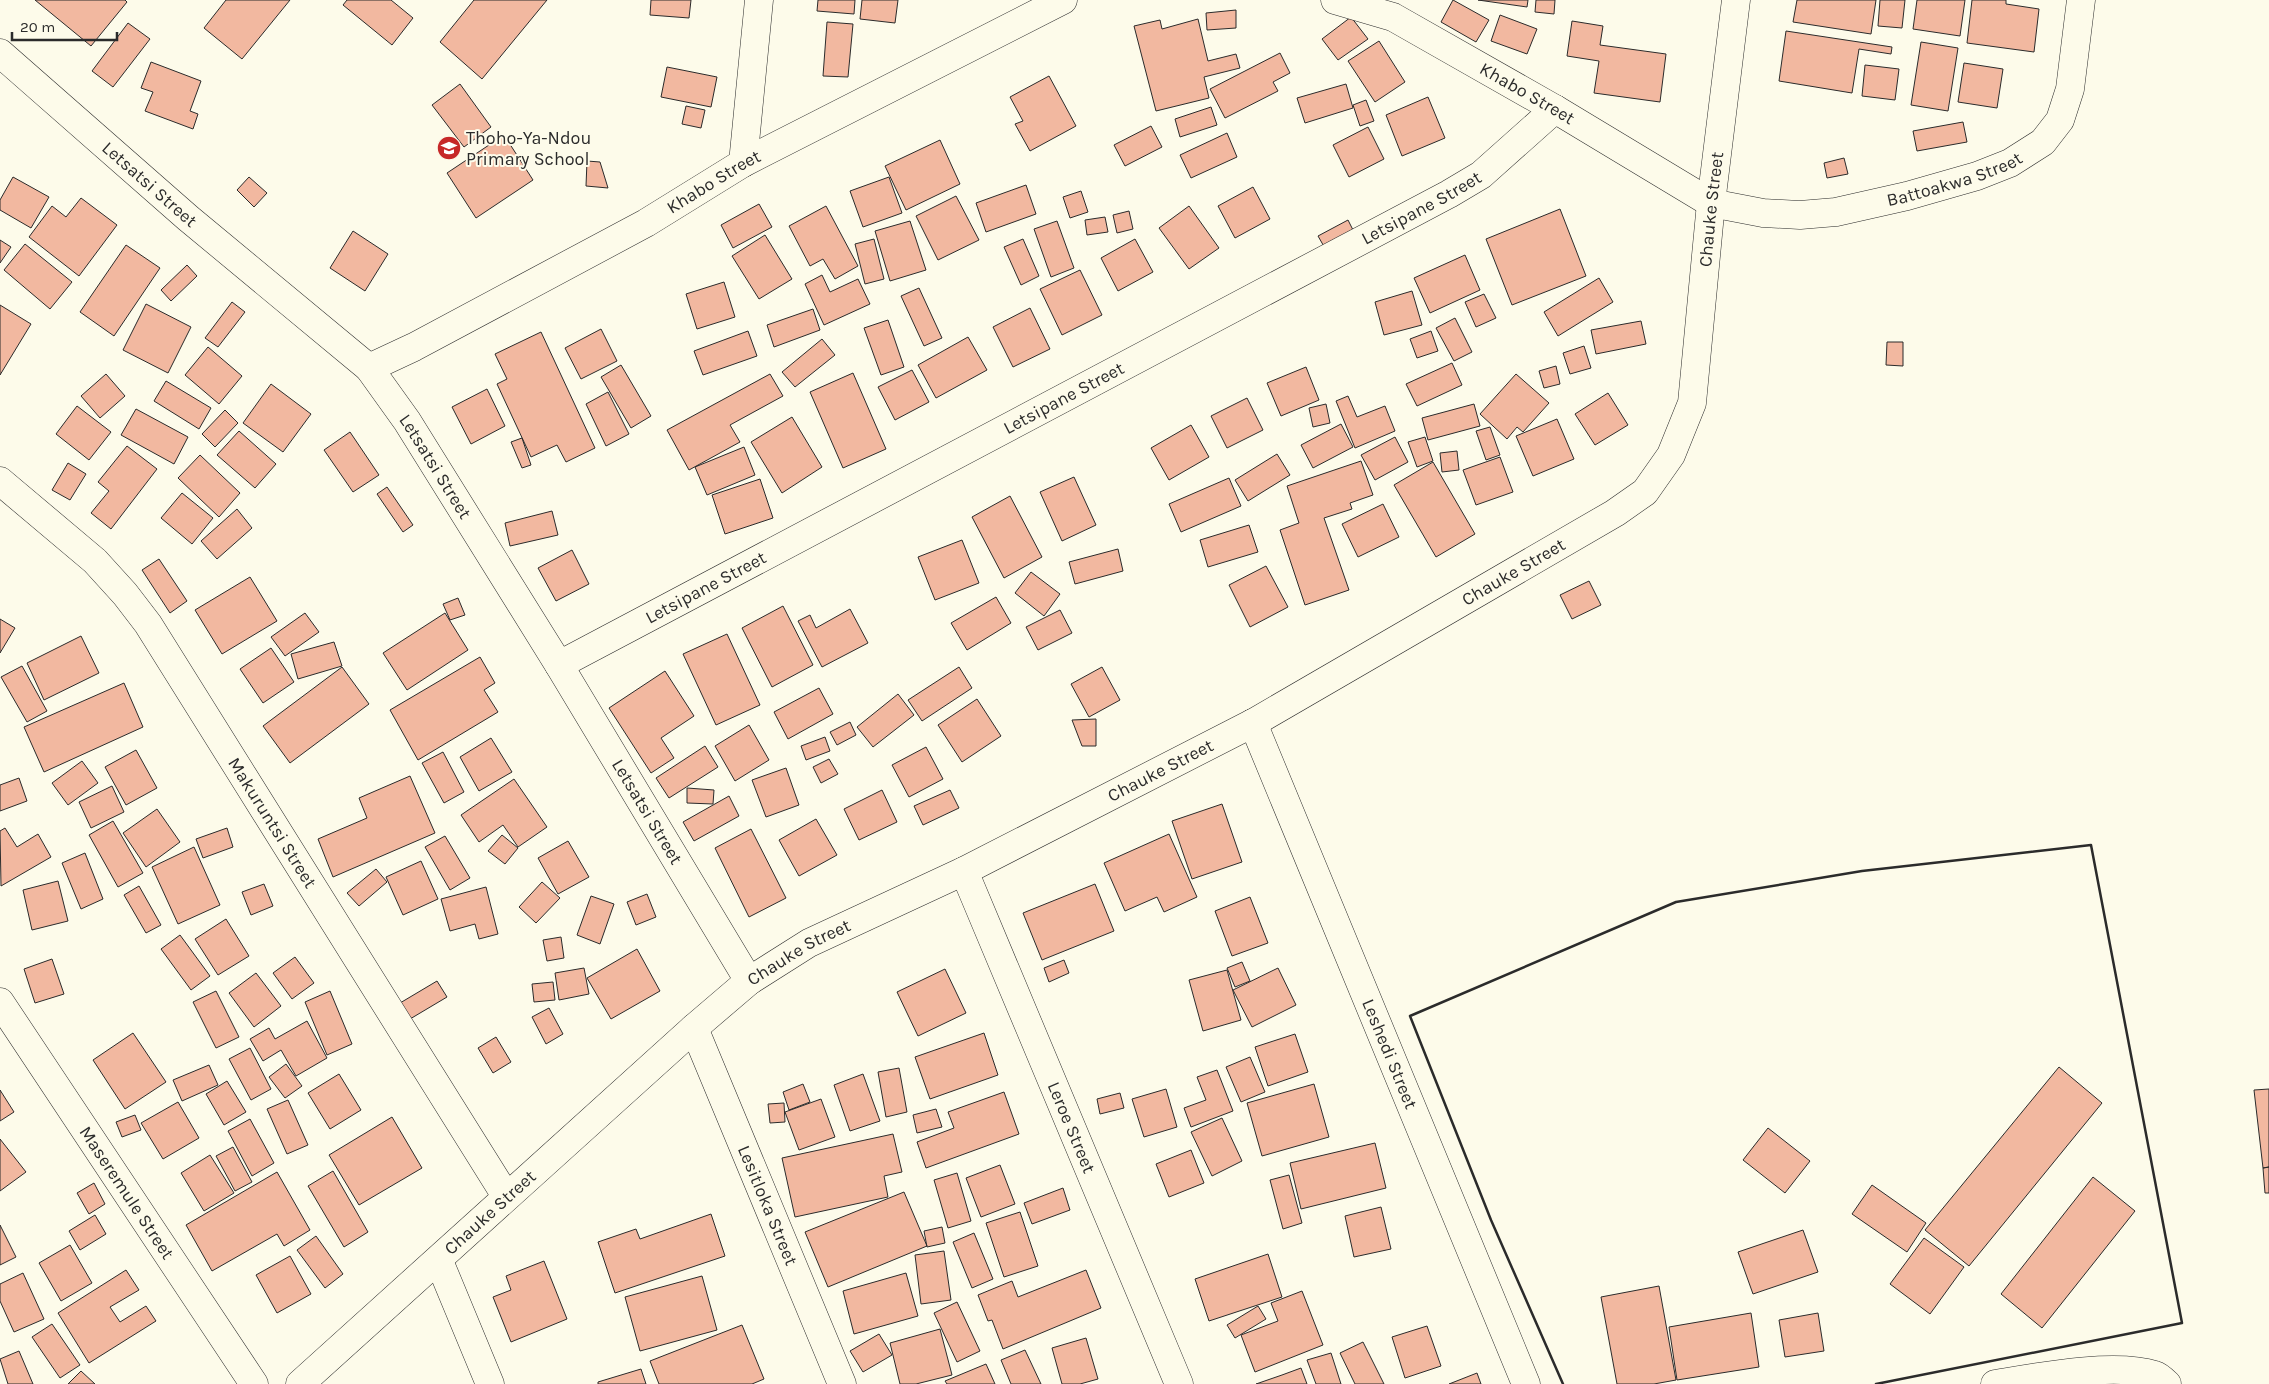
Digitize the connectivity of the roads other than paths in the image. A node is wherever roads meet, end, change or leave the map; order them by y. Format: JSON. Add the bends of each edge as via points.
{"nodes":[{"id":1,"x":759,"y":0,"type":"edge"},
{"id":2,"x":1064,"y":0,"type":"edge"},
{"id":3,"x":1335,"y":0,"type":"edge"},
{"id":4,"x":1736,"y":0,"type":"edge"},
{"id":5,"x":2081,"y":0,"type":"edge"},
{"id":6,"x":1394,"y":9,"type":"edge"},
{"id":7,"x":0,"y":53,"type":"edge"},
{"id":8,"x":1555,"y":109,"type":"junction"},
{"id":9,"x":743,"y":163,"type":"junction"},
{"id":10,"x":1711,"y":203,"type":"junction"},
{"id":11,"x":369,"y":368,"type":"junction"},
{"id":12,"x":0,"y":481,"type":"edge"},
{"id":13,"x":559,"y":665,"type":"junction"},
{"id":14,"x":1253,"y":723,"type":"junction"},
{"id":15,"x":964,"y":871,"type":"junction"},
{"id":16,"x":749,"y":981,"type":"junction"},
{"id":17,"x":0,"y":1002,"type":"edge"},
{"id":18,"x":694,"y":1028,"type":"junction"},
{"id":19,"x":506,"y":1196,"type":"junction"},
{"id":20,"x":439,"y":1261,"type":"junction"},
{"id":21,"x":254,"y":1384,"type":"edge"},
{"id":22,"x":300,"y":1384,"type":"edge"},
{"id":23,"x":490,"y":1384,"type":"edge"},
{"id":24,"x":842,"y":1384,"type":"edge"},
{"id":25,"x":1179,"y":1384,"type":"edge"},
{"id":26,"x":1526,"y":1384,"type":"edge"},
{"id":27,"x":1995,"y":1384,"type":"edge"},
{"id":28,"x":2167,"y":1384,"type":"edge"}],
"edges":[{"from":1,"to":9,"type":"street"},
{"from":2,"to":9,"type":"street","name":"Khabo Street"},
{"from":3,"to":6,"type":"street","name":"Khabo Street"},
{"from":4,"to":10,"type":"street","name":"Chauke Street"},
{"from":5,"to":10,"type":"street","name":"Battoakwa Street","via":[[2070,89],[2060,120],[2043,142],[2010,163],[1907,196],[1836,212],[1800,215],[1763,213]]},
{"from":6,"to":8,"type":"street","name":"Khabo Street"},
{"from":7,"to":11,"type":"street","name":"Letsatsi Street","via":[[188,218]]},
{"from":8,"to":10,"type":"street","name":"Khabo Street"},
{"from":8,"to":13,"type":"street","name":"Letsipane Street","via":[[1481,174],[1449,194]]},
{"from":9,"to":11,"type":"street","name":"Khabo Street","via":[[646,224]]},
{"from":10,"to":14,"type":"street","name":"Chauke Street","via":[[1692,403],[1671,455],[1645,492],[1608,518]]},
{"from":11,"to":13,"type":"street","name":"Letsatsi Street","via":[[407,421]]},
{"from":12,"to":19,"type":"street","name":"Makuruntsi Street","via":[[94,561],[148,624]]},
{"from":13,"to":16,"type":"street","name":"Letsatsi Street"},
{"from":14,"to":15,"type":"street","name":"Chauke Street"},
{"from":14,"to":26,"type":"street","name":"Leshedi Street"},
{"from":15,"to":16,"type":"street","name":"Chauke Street","via":[[809,943]]},
{"from":15,"to":25,"type":"street","name":"Leroe Street"},
{"from":16,"to":18,"type":"street","name":"Chauke Street"},
{"from":17,"to":21,"type":"street","name":"Maseremule Street"},
{"from":18,"to":19,"type":"street","name":"Chauke Street"},
{"from":18,"to":24,"type":"street","name":"Lesitloka Street"},
{"from":19,"to":20,"type":"street","name":"Chauke Street"},
{"from":20,"to":22,"type":"street","name":"Chauke Street"},
{"from":20,"to":23,"type":"street"},
{"from":27,"to":28,"type":"street","via":[[2059,1374],[2117,1370],[2156,1375]]}]}
